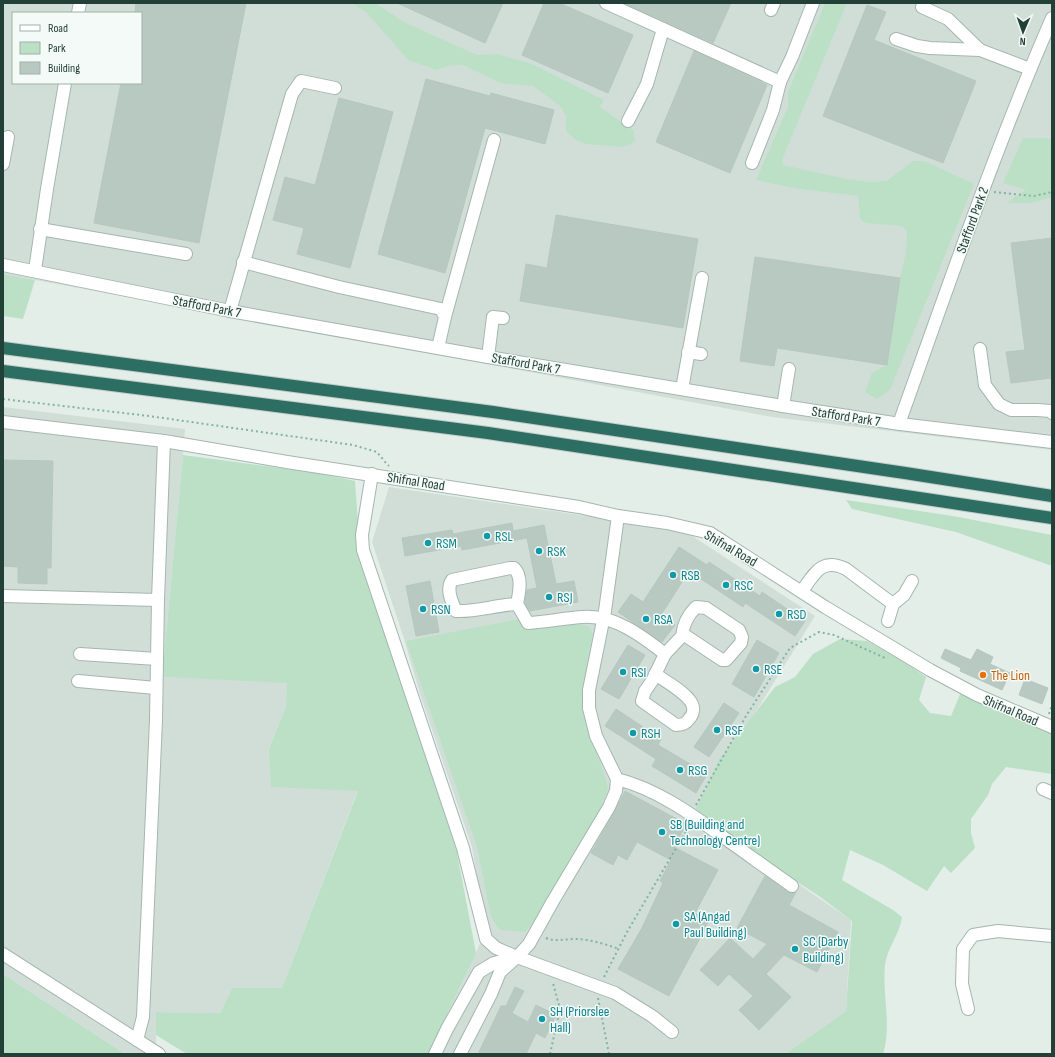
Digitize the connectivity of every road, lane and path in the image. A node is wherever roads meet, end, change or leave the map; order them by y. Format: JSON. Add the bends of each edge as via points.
{"nodes":[{"id":1,"x":606,"y":3,"type":"edge"},
{"id":2,"x":813,"y":3,"type":"edge"},
{"id":3,"x":922,"y":7,"type":"dead end"},
{"id":4,"x":1052,"y":18,"type":"edge"},
{"id":5,"x":663,"y":29,"type":"junction"},
{"id":6,"x":896,"y":39,"type":"dead end"},
{"id":7,"x":980,"y":50,"type":"junction"},
{"id":8,"x":1030,"y":69,"type":"junction"},
{"id":9,"x":780,"y":82,"type":"junction"},
{"id":10,"x":65,"y":84,"type":"edge"},
{"id":11,"x":335,"y":88,"type":"dead end"},
{"id":12,"x":628,"y":121,"type":"dead end"},
{"id":13,"x":8,"y":137,"type":"dead end"},
{"id":14,"x":494,"y":140,"type":"dead end"},
{"id":15,"x":752,"y":163,"type":"dead end"},
{"id":16,"x":3,"y":164,"type":"edge"},
{"id":17,"x":982,"y":191,"type":"junction"},
{"id":18,"x":1052,"y":192,"type":"edge"},
{"id":19,"x":40,"y":229,"type":"junction"},
{"id":20,"x":186,"y":254,"type":"dead end"},
{"id":21,"x":243,"y":262,"type":"junction"},
{"id":22,"x":3,"y":265,"type":"edge"},
{"id":23,"x":35,"y":270,"type":"junction"},
{"id":24,"x":702,"y":278,"type":"dead end"},
{"id":25,"x":230,"y":311,"type":"junction"},
{"id":26,"x":445,"y":317,"type":"junction"},
{"id":27,"x":503,"y":318,"type":"dead end"},
{"id":28,"x":3,"y":348,"type":"edge"},
{"id":29,"x":438,"y":348,"type":"junction"},
{"id":30,"x":980,"y":349,"type":"dead end"},
{"id":31,"x":688,"y":352,"type":"junction"},
{"id":32,"x":700,"y":354,"type":"dead end"},
{"id":33,"x":488,"y":357,"type":"junction"},
{"id":34,"x":789,"y":369,"type":"dead end"},
{"id":35,"x":3,"y":371,"type":"edge"},
{"id":36,"x":682,"y":389,"type":"junction"},
{"id":37,"x":3,"y":398,"type":"edge"},
{"id":38,"x":783,"y":406,"type":"junction"},
{"id":39,"x":1052,"y":413,"type":"edge"},
{"id":40,"x":3,"y":422,"type":"edge"},
{"id":41,"x":900,"y":424,"type":"junction"},
{"id":42,"x":164,"y":440,"type":"junction"},
{"id":43,"x":1052,"y":441,"type":"edge"},
{"id":44,"x":392,"y":467,"type":"dead end"},
{"id":45,"x":372,"y":474,"type":"junction"},
{"id":46,"x":1052,"y":496,"type":"edge"},
{"id":47,"x":618,"y":516,"type":"junction"},
{"id":48,"x":1052,"y":518,"type":"edge"},
{"id":49,"x":912,"y":581,"type":"dead end"},
{"id":50,"x":802,"y":591,"type":"junction"},
{"id":51,"x":3,"y":596,"type":"edge"},
{"id":52,"x":158,"y":600,"type":"junction"},
{"id":53,"x":517,"y":604,"type":"junction"},
{"id":54,"x":893,"y":604,"type":"junction"},
{"id":55,"x":604,"y":620,"type":"junction"},
{"id":56,"x":888,"y":621,"type":"dead end"},
{"id":57,"x":682,"y":636,"type":"junction"},
{"id":58,"x":80,"y":654,"type":"dead end"},
{"id":59,"x":666,"y":654,"type":"junction"},
{"id":60,"x":156,"y":659,"type":"junction"},
{"id":61,"x":890,"y":660,"type":"dead end"},
{"id":62,"x":656,"y":674,"type":"dead end"},
{"id":63,"x":78,"y":681,"type":"dead end"},
{"id":64,"x":156,"y":688,"type":"junction"},
{"id":65,"x":1052,"y":727,"type":"edge"},
{"id":66,"x":616,"y":779,"type":"junction"},
{"id":67,"x":693,"y":815,"type":"junction"},
{"id":68,"x":792,"y":886,"type":"dead end"},
{"id":69,"x":1052,"y":936,"type":"edge"},
{"id":70,"x":546,"y":938,"type":"dead end"},
{"id":71,"x":619,"y":949,"type":"junction"},
{"id":72,"x":3,"y":954,"type":"edge"},
{"id":73,"x":517,"y":957,"type":"junction"},
{"id":74,"x":552,"y":980,"type":"dead end"},
{"id":75,"x":599,"y":987,"type":"junction"},
{"id":76,"x":968,"y":1009,"type":"dead end"},
{"id":77,"x":672,"y":1032,"type":"dead end"},
{"id":78,"x":137,"y":1040,"type":"junction"},
{"id":79,"x":159,"y":1054,"type":"edge"},
{"id":80,"x":435,"y":1054,"type":"edge"},
{"id":81,"x":460,"y":1054,"type":"edge"},
{"id":82,"x":550,"y":1054,"type":"edge"},
{"id":83,"x":609,"y":1054,"type":"edge"}],
"edges":[{"from":1,"to":5,"type":"street"},
{"from":2,"to":9,"type":"street"},
{"from":3,"to":7,"type":"street","via":[[948,19]]},
{"from":4,"to":8,"type":"street","name":"Stafford Park 2"},
{"from":5,"to":9,"type":"street"},
{"from":5,"to":12,"type":"street","via":[[647,84]]},
{"from":6,"to":7,"type":"street","via":[[930,48]]},
{"from":7,"to":8,"type":"street"},
{"from":8,"to":17,"type":"street","name":"Stafford Park 2"},
{"from":9,"to":15,"type":"street","via":[[773,110]]},
{"from":10,"to":19,"type":"street"},
{"from":11,"to":21,"type":"street","via":[[301,82],[292,94]]},
{"from":13,"to":16,"type":"street"},
{"from":14,"to":26,"type":"street"},
{"from":17,"to":18,"type":"path","via":[[1034,196]]},
{"from":17,"to":41,"type":"street","name":"Stafford Park 2"},
{"from":19,"to":20,"type":"street"},
{"from":19,"to":23,"type":"street"},
{"from":21,"to":25,"type":"street"},
{"from":21,"to":26,"type":"street","via":[[339,287],[441,309]]},
{"from":22,"to":23,"type":"street","name":"Stafford Park 7"},
{"from":23,"to":25,"type":"street","name":"Stafford Park 7"},
{"from":24,"to":31,"type":"street"},
{"from":25,"to":29,"type":"street","name":"Stafford Park 7"},
{"from":26,"to":29,"type":"street"},
{"from":27,"to":33,"type":"street","via":[[493,317]]},
{"from":28,"to":46,"type":"highway","via":[[501,414]]},
{"from":29,"to":33,"type":"street","name":"Stafford Park 7"},
{"from":30,"to":39,"type":"street","via":[[985,385],[1000,404],[1011,410]]},
{"from":31,"to":32,"type":"street"},
{"from":31,"to":36,"type":"street"},
{"from":33,"to":36,"type":"street","name":"Stafford Park 7"},
{"from":34,"to":38,"type":"street"},
{"from":35,"to":48,"type":"highway","via":[[488,434]]},
{"from":36,"to":38,"type":"street","name":"Stafford Park 7"},
{"from":37,"to":44,"type":"path","via":[[353,445],[377,452]]},
{"from":38,"to":41,"type":"street","name":"Stafford Park 7"},
{"from":40,"to":42,"type":"street","name":"Shifnal Road"},
{"from":41,"to":43,"type":"street","name":"Stafford Park 7"},
{"from":42,"to":45,"type":"street","name":"Shifnal Road"},
{"from":42,"to":52,"type":"street"},
{"from":45,"to":47,"type":"street","name":"Shifnal Road","via":[[580,507]]},
{"from":45,"to":73,"type":"street","via":[[362,535],[363,550],[463,848],[486,939],[496,948]]},
{"from":47,"to":50,"type":"street","name":"Shifnal Road","via":[[667,523],[710,533]]},
{"from":47,"to":55,"type":"street"},
{"from":49,"to":54,"type":"street","via":[[904,595]]},
{"from":50,"to":54,"type":"street","via":[[823,565],[838,564]]},
{"from":50,"to":65,"type":"street","name":"Shifnal Road","via":[[930,670],[977,695]]},
{"from":51,"to":52,"type":"street"},
{"from":52,"to":60,"type":"street"},
{"from":53,"to":53,"type":"street","via":[[456,611],[450,600],[449,584],[452,580],[514,568],[519,577]]},
{"from":53,"to":55,"type":"street","via":[[528,623],[584,617],[598,617]]},
{"from":54,"to":56,"type":"street"},
{"from":55,"to":59,"type":"street","via":[[623,625]]},
{"from":55,"to":66,"type":"street","via":[[589,690],[589,708],[596,736]]},
{"from":57,"to":57,"type":"street","via":[[686,636],[722,660],[728,658],[741,643],[742,637],[739,630],[702,607],[696,607],[691,612],[683,627]]},
{"from":57,"to":59,"type":"street"},
{"from":58,"to":60,"type":"street"},
{"from":59,"to":62,"type":"street"},
{"from":60,"to":64,"type":"street"},
{"from":61,"to":67,"type":"path","via":[[834,635],[819,632],[790,648],[746,716],[702,792]]},
{"from":63,"to":64,"type":"street"},
{"from":64,"to":78,"type":"street","via":[[143,1017]]},
{"from":66,"to":67,"type":"street","via":[[648,790]]},
{"from":66,"to":73,"type":"street","via":[[616,791],[609,807],[529,944]]},
{"from":67,"to":68,"type":"street"},
{"from":67,"to":71,"type":"path"},
{"from":69,"to":76,"type":"street","via":[[998,931],[973,935],[963,949],[962,984]]},
{"from":70,"to":71,"type":"path","via":[[552,941],[576,939],[604,943]]},
{"from":71,"to":75,"type":"path"},
{"from":72,"to":78,"type":"street"},
{"from":73,"to":75,"type":"street"},
{"from":73,"to":80,"type":"street","via":[[494,963],[479,972],[446,1029]]},
{"from":73,"to":81,"type":"street","via":[[500,972]]},
{"from":74,"to":82,"type":"path","via":[[560,1009]]},
{"from":75,"to":77,"type":"street","via":[[615,993]]},
{"from":75,"to":83,"type":"path","via":[[598,1002]]},
{"from":78,"to":79,"type":"street"}]}
